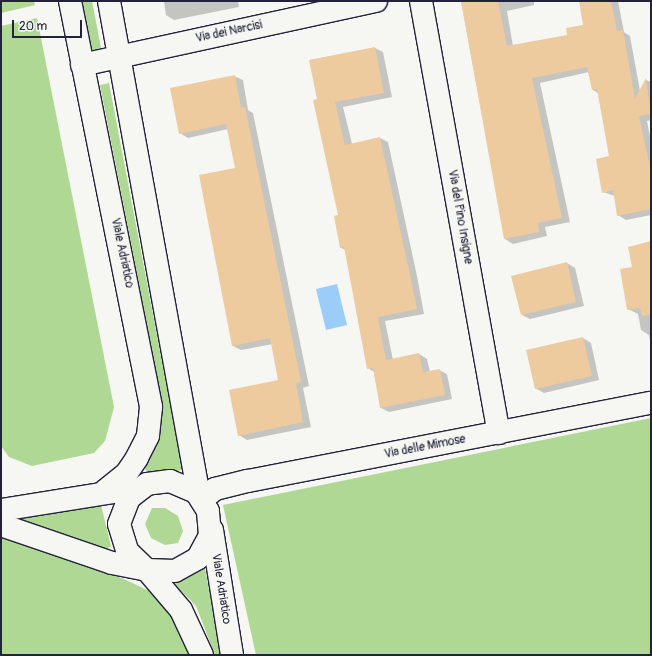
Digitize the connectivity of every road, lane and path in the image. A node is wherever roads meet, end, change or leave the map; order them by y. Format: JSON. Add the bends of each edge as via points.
{"nodes":[{"id":1,"x":70,"y":1,"type":"edge"},
{"id":2,"x":109,"y":1,"type":"edge"},
{"id":3,"x":376,"y":1,"type":"edge"},
{"id":4,"x":421,"y":1,"type":"edge"},
{"id":5,"x":120,"y":55,"type":"junction"},
{"id":6,"x":82,"y":65,"type":"junction"},
{"id":7,"x":651,"y":403,"type":"edge"},
{"id":8,"x":499,"y":433,"type":"junction"},
{"id":9,"x":139,"y":488,"type":"junction"},
{"id":10,"x":105,"y":491,"type":"junction"},
{"id":11,"x":203,"y":499,"type":"junction"},
{"id":12,"x":2,"y":513,"type":"edge"},
{"id":13,"x":211,"y":522,"type":"junction"},
{"id":14,"x":147,"y":570,"type":"junction"},
{"id":15,"x":202,"y":655,"type":"edge"},
{"id":16,"x":232,"y":655,"type":"edge"}],
"edges":[{"from":1,"to":6,"type":"street","name":"Viale Adriatico"},
{"from":2,"to":5,"type":"street"},
{"from":3,"to":5,"type":"street","name":"Via dei Narcisi"},
{"from":4,"to":8,"type":"street","name":"Via del Pino Insigne"},
{"from":5,"to":6,"type":"street","name":"Via dei Narcisi"},
{"from":5,"to":11,"type":"street","via":[[198,490]]},
{"from":6,"to":10,"type":"street","name":"Viale Adriatico","via":[[151,407],[148,436],[138,458],[127,473]]},
{"from":7,"to":8,"type":"street","name":"Via delle Mimose"},
{"from":8,"to":11,"type":"street","name":"Via delle Mimose","via":[[248,480],[216,489]]},
{"from":9,"to":10,"type":"street"},
{"from":9,"to":11,"type":"street","via":[[156,481],[170,481],[184,485]]},
{"from":9,"to":14,"type":"street","via":[[122,511],[119,524],[127,552]]},
{"from":10,"to":12,"type":"street"},
{"from":11,"to":13,"type":"street"},
{"from":12,"to":14,"type":"street","via":[[112,563]]},
{"from":13,"to":14,"type":"street","via":[[205,548],[187,566],[175,571]]},
{"from":13,"to":16,"type":"street","name":"Viale Adriatico"},
{"from":14,"to":15,"type":"street","via":[[181,610]]}]}
